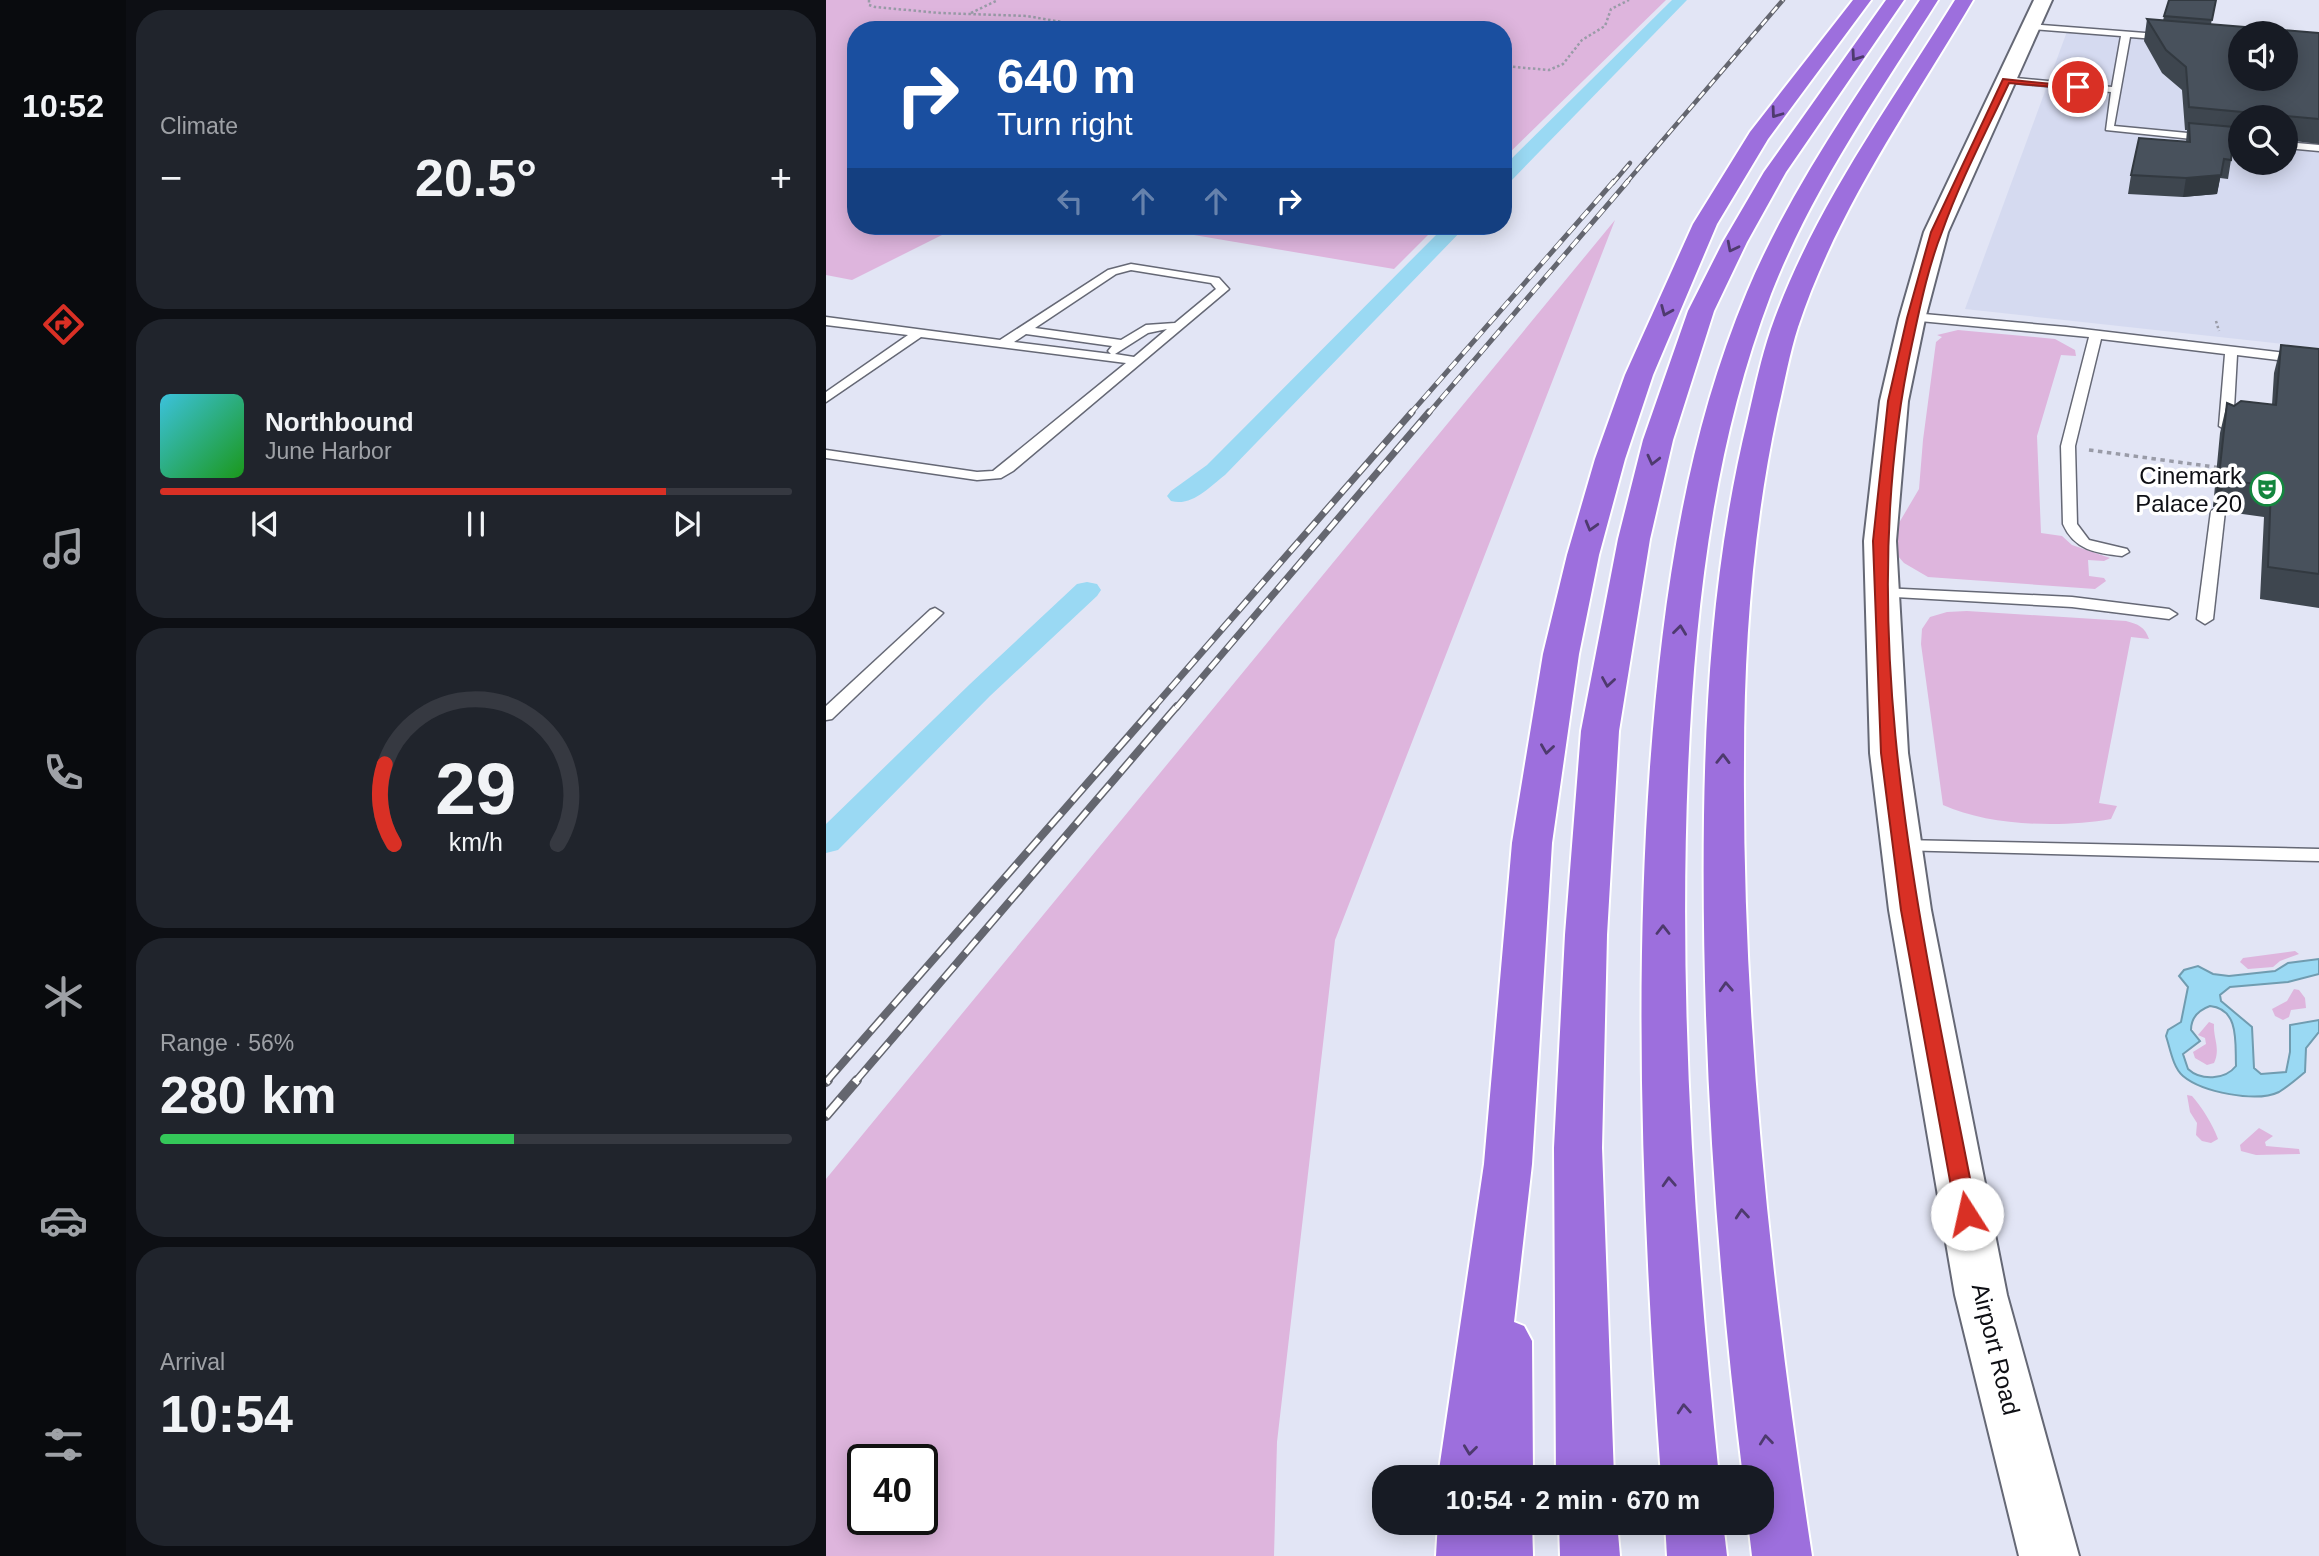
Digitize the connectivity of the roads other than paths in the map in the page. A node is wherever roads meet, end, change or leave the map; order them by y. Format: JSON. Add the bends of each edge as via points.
{"nodes":[{"id":1,"x":1862,"y":0,"type":"edge"},
{"id":2,"x":1895,"y":0,"type":"edge"},
{"id":3,"x":1929,"y":0,"type":"edge"},
{"id":4,"x":1964,"y":0,"type":"edge"},
{"id":5,"x":2037,"y":13,"type":"edge"},
{"id":6,"x":2126,"y":34,"type":"junction"},
{"id":7,"x":2174,"y":38,"type":"edge"},
{"id":8,"x":2006,"y":80,"type":"junction"},
{"id":9,"x":2117,"y":90,"type":"junction"},
{"id":10,"x":2228,"y":140,"type":"edge"},
{"id":11,"x":2298,"y":146,"type":"edge"},
{"id":12,"x":2319,"y":148,"type":"edge"},
{"id":13,"x":1913,"y":317,"type":"junction"},
{"id":14,"x":826,"y":321,"type":"edge"},
{"id":15,"x":1178,"y":327,"type":"junction"},
{"id":16,"x":1024,"y":330,"type":"junction"},
{"id":17,"x":919,"y":333,"type":"junction"},
{"id":18,"x":2096,"y":335,"type":"junction"},
{"id":19,"x":1002,"y":344,"type":"junction"},
{"id":20,"x":1123,"y":344,"type":"junction"},
{"id":21,"x":2231,"y":351,"type":"junction"},
{"id":22,"x":1105,"y":357,"type":"junction"},
{"id":23,"x":1137,"y":361,"type":"junction"},
{"id":24,"x":2319,"y":361,"type":"edge"},
{"id":25,"x":826,"y":398,"type":"edge"},
{"id":26,"x":2226,"y":429,"type":"edge"},
{"id":27,"x":826,"y":454,"type":"edge"},
{"id":28,"x":2218,"y":511,"type":"dead end"},
{"id":29,"x":2122,"y":552,"type":"dead end"},
{"id":30,"x":1882,"y":593,"type":"junction"},
{"id":31,"x":935,"y":613,"type":"dead end"},
{"id":32,"x":2169,"y":614,"type":"dead end"},
{"id":33,"x":2205,"y":619,"type":"dead end"},
{"id":34,"x":826,"y":715,"type":"edge"},
{"id":35,"x":1901,"y":846,"type":"junction"},
{"id":36,"x":2319,"y":855,"type":"edge"},
{"id":37,"x":1508,"y":1164,"type":"junction"},
{"id":38,"x":1469,"y":1465,"type":"edge"},
{"id":39,"x":1504,"y":1465,"type":"edge"},
{"id":40,"x":1585,"y":1465,"type":"edge"},
{"id":41,"x":1689,"y":1465,"type":"edge"},
{"id":42,"x":1466,"y":1535,"type":"edge"},
{"id":43,"x":1503,"y":1535,"type":"edge"},
{"id":44,"x":1589,"y":1535,"type":"edge"},
{"id":45,"x":1695,"y":1535,"type":"edge"},
{"id":46,"x":1466,"y":1556,"type":"edge"},
{"id":47,"x":1503,"y":1556,"type":"edge"},
{"id":48,"x":1590,"y":1556,"type":"edge"},
{"id":49,"x":1697,"y":1556,"type":"edge"},
{"id":50,"x":1782,"y":1556,"type":"edge"},
{"id":51,"x":2049,"y":1556,"type":"edge"}],
"edges":[{"from":1,"to":37,"type":"highway","one_way":true,"via":[[1759,137],[1705,224],[1639,375],[1610,458],[1561,654],[1532,843]]},
{"from":2,"to":40,"type":"highway","one_way":true,"via":[[1775,172],[1701,311],[1658,440],[1634,539],[1600,731],[1586,935],[1578,1148]]},
{"from":41,"to":3,"type":"highway","one_way":true,"via":[[1669,1181],[1663,968],[1667,792],[1691,547],[1727,387],[1771,265],[1807,192]]},
{"from":50,"to":4,"type":"highway","one_way":true,"via":[[1743,1229],[1727,1010],[1723,777],[1732,604],[1750,467],[1795,297],[1830,219]]},
{"from":5,"to":6,"type":"lane"},
{"from":5,"to":8,"type":"street","name":"Airport Road"},
{"from":6,"to":7,"type":"lane"},
{"from":6,"to":9,"type":"lane"},
{"from":8,"to":9,"type":"lane"},
{"from":8,"to":13,"type":"street","name":"Airport Road","via":[[1936,232]]},
{"from":9,"to":10,"type":"lane","via":[[2109,128]]},
{"from":11,"to":12,"type":"lane"},
{"from":13,"to":18,"type":"lane"},
{"from":13,"to":30,"type":"street","name":"Airport Road","via":[[1894,401],[1880,541]]},
{"from":14,"to":17,"type":"lane"},
{"from":15,"to":16,"type":"lane","via":[[1223,289],[1216,280],[1131,267],[1112,272]]},
{"from":15,"to":20,"type":"lane","via":[[1147,326]]},
{"from":15,"to":23,"type":"lane"},
{"from":16,"to":19,"type":"lane"},
{"from":16,"to":20,"type":"lane"},
{"from":17,"to":19,"type":"lane"},
{"from":17,"to":25,"type":"lane"},
{"from":18,"to":21,"type":"lane"},
{"from":18,"to":29,"type":"lane","via":[[2070,428],[2073,533],[2091,547]]},
{"from":19,"to":22,"type":"lane"},
{"from":20,"to":22,"type":"lane"},
{"from":21,"to":24,"type":"lane"},
{"from":21,"to":26,"type":"lane"},
{"from":22,"to":23,"type":"lane"},
{"from":23,"to":27,"type":"lane","via":[[996,475]]},
{"from":28,"to":33,"type":"lane"},
{"from":30,"to":32,"type":"lane","via":[[2072,602]]},
{"from":30,"to":35,"type":"street","name":"Airport Road","via":[[1889,753]]},
{"from":31,"to":34,"type":"lane"},
{"from":35,"to":36,"type":"lane"},
{"from":35,"to":51,"type":"street","name":"Airport Road","via":[[1981,1295]]},
{"from":37,"to":38,"type":"highway","one_way":true},
{"from":37,"to":39,"type":"highway"},
{"from":42,"to":46,"type":"highway"},
{"from":43,"to":47,"type":"highway"},
{"from":44,"to":48,"type":"highway"},
{"from":45,"to":49,"type":"highway"}]}
